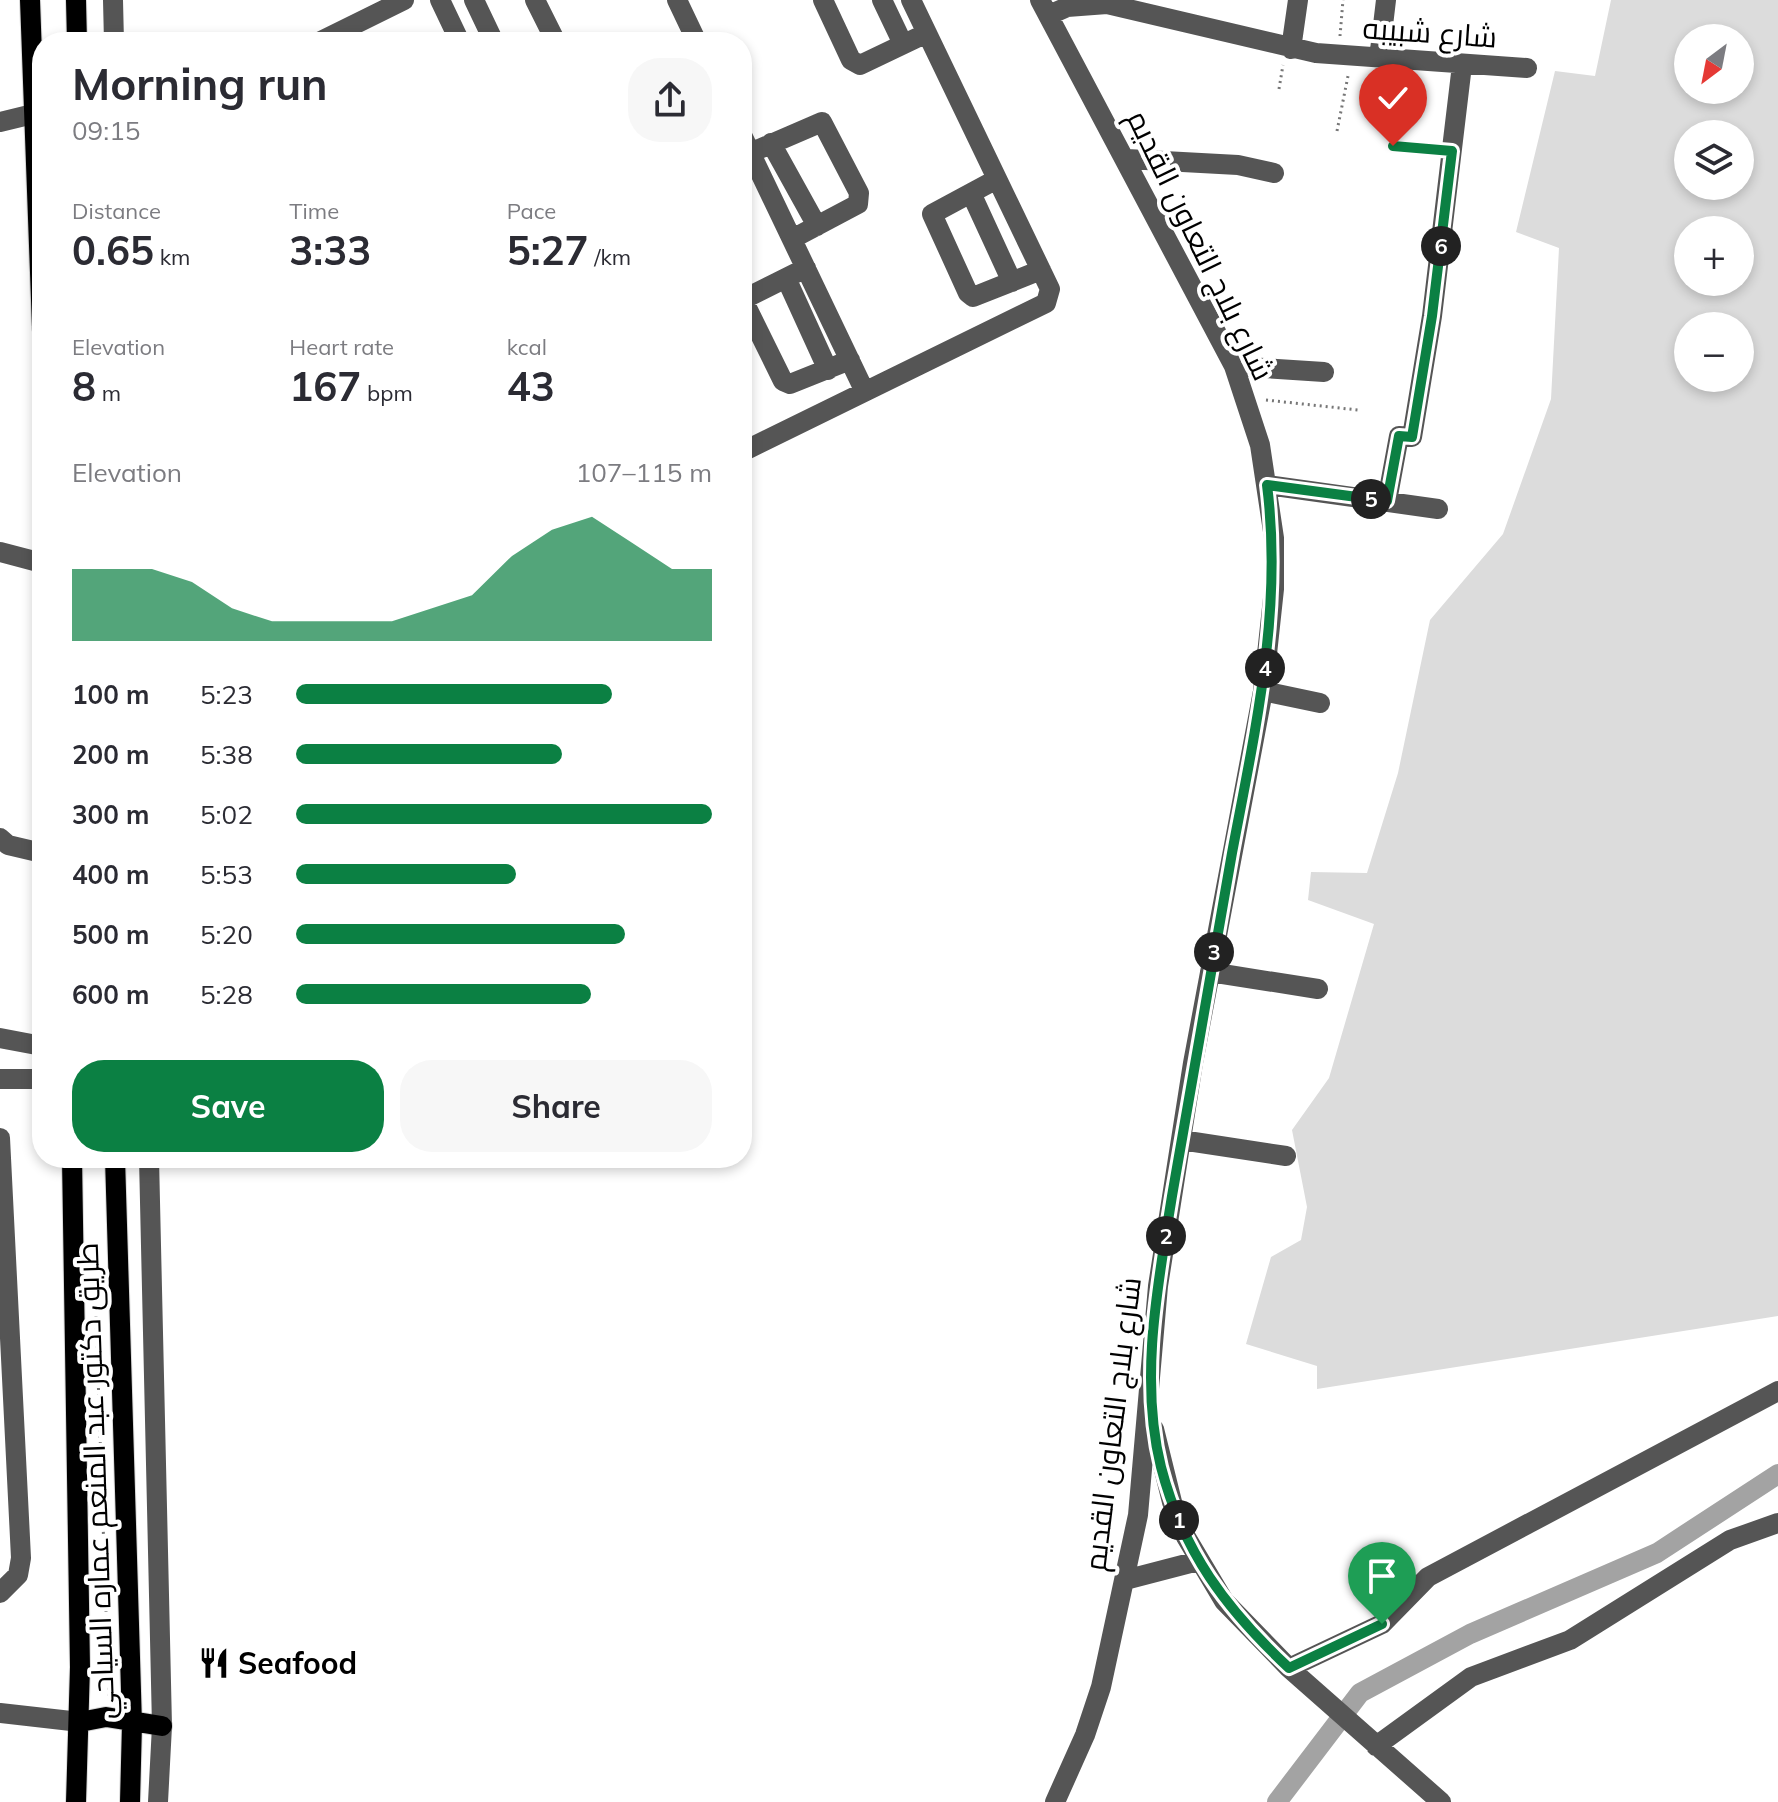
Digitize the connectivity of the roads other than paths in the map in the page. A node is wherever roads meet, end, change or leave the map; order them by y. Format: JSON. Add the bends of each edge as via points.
{"nodes":[{"id":1,"x":30,"y":0,"type":"edge"},
{"id":2,"x":76,"y":0,"type":"edge"},
{"id":3,"x":113,"y":0,"type":"edge"},
{"id":4,"x":404,"y":0,"type":"edge"},
{"id":5,"x":464,"y":0,"type":"edge"},
{"id":6,"x":474,"y":0,"type":"edge"},
{"id":7,"x":535,"y":0,"type":"edge"},
{"id":8,"x":823,"y":0,"type":"edge"},
{"id":9,"x":882,"y":0,"type":"edge"},
{"id":10,"x":911,"y":0,"type":"edge"},
{"id":11,"x":1298,"y":0,"type":"edge"},
{"id":12,"x":1386,"y":0,"type":"edge"},
{"id":13,"x":685,"y":2,"type":"edge"},
{"id":14,"x":442,"y":5,"type":"edge"},
{"id":15,"x":1127,"y":5,"type":"edge"},
{"id":16,"x":1044,"y":8,"type":"edge"},
{"id":17,"x":77,"y":32,"type":"edge"},
{"id":18,"x":114,"y":32,"type":"edge"},
{"id":19,"x":339,"y":32,"type":"edge"},
{"id":20,"x":455,"y":32,"type":"edge"},
{"id":21,"x":489,"y":32,"type":"edge"},
{"id":22,"x":551,"y":32,"type":"edge"},
{"id":23,"x":693,"y":32,"type":"edge"},
{"id":24,"x":927,"y":33,"type":"junction"},
{"id":25,"x":903,"y":44,"type":"junction"},
{"id":26,"x":1289,"y":49,"type":"junction"},
{"id":27,"x":1379,"y":59,"type":"junction"},
{"id":28,"x":1462,"y":65,"type":"junction"},
{"id":29,"x":1527,"y":68,"type":"dead end"},
{"id":30,"x":32,"y":76,"type":"edge"},
{"id":31,"x":32,"y":114,"type":"edge"},
{"id":32,"x":0,"y":122,"type":"edge"},
{"id":33,"x":771,"y":143,"type":"junction"},
{"id":34,"x":752,"y":144,"type":"edge"},
{"id":35,"x":752,"y":156,"type":"edge"},
{"id":36,"x":1127,"y":159,"type":"junction"},
{"id":37,"x":1274,"y":173,"type":"dead end"},
{"id":38,"x":997,"y":179,"type":"junction"},
{"id":39,"x":971,"y":193,"type":"junction"},
{"id":40,"x":817,"y":226,"type":"junction"},
{"id":41,"x":792,"y":239,"type":"junction"},
{"id":42,"x":806,"y":268,"type":"junction"},
{"id":43,"x":1041,"y":270,"type":"junction"},
{"id":44,"x":786,"y":278,"type":"junction"},
{"id":45,"x":1012,"y":282,"type":"junction"},
{"id":46,"x":752,"y":295,"type":"edge"},
{"id":47,"x":752,"y":318,"type":"edge"},
{"id":48,"x":850,"y":360,"type":"junction"},
{"id":49,"x":1234,"y":366,"type":"junction"},
{"id":50,"x":828,"y":370,"type":"junction"},
{"id":51,"x":1324,"y":372,"type":"dead end"},
{"id":52,"x":864,"y":390,"type":"junction"},
{"id":53,"x":752,"y":447,"type":"edge"},
{"id":54,"x":1267,"y":485,"type":"junction"},
{"id":55,"x":1387,"y":501,"type":"junction"},
{"id":56,"x":1438,"y":509,"type":"dead end"},
{"id":57,"x":0,"y":552,"type":"edge"},
{"id":58,"x":32,"y":560,"type":"edge"},
{"id":59,"x":1263,"y":691,"type":"junction"},
{"id":60,"x":1320,"y":703,"type":"dead end"},
{"id":61,"x":3,"y":844,"type":"edge"},
{"id":62,"x":32,"y":851,"type":"edge"},
{"id":63,"x":1210,"y":972,"type":"junction"},
{"id":64,"x":1318,"y":989,"type":"dead end"},
{"id":65,"x":0,"y":1038,"type":"edge"},
{"id":66,"x":32,"y":1044,"type":"edge"},
{"id":67,"x":0,"y":1079,"type":"edge"},
{"id":68,"x":32,"y":1079,"type":"edge"},
{"id":69,"x":0,"y":1138,"type":"edge"},
{"id":70,"x":1181,"y":1140,"type":"junction"},
{"id":71,"x":1286,"y":1156,"type":"dead end"},
{"id":72,"x":72,"y":1168,"type":"edge"},
{"id":73,"x":115,"y":1168,"type":"edge"},
{"id":74,"x":149,"y":1168,"type":"edge"},
{"id":75,"x":1,"y":1174,"type":"edge"},
{"id":76,"x":1778,"y":1391,"type":"edge"},
{"id":77,"x":1150,"y":1393,"type":"junction"},
{"id":78,"x":5,"y":1405,"type":"edge"},
{"id":79,"x":1778,"y":1523,"type":"edge"},
{"id":80,"x":1198,"y":1561,"type":"junction"},
{"id":81,"x":1125,"y":1580,"type":"junction"},
{"id":82,"x":0,"y":1593,"type":"edge"},
{"id":83,"x":1296,"y":1674,"type":"junction"},
{"id":84,"x":0,"y":1713,"type":"edge"},
{"id":85,"x":80,"y":1722,"type":"junction"},
{"id":86,"x":132,"y":1724,"type":"junction"},
{"id":87,"x":162,"y":1726,"type":"junction"},
{"id":88,"x":1375,"y":1745,"type":"junction"},
{"id":89,"x":76,"y":1802,"type":"edge"},
{"id":90,"x":130,"y":1802,"type":"edge"},
{"id":91,"x":158,"y":1802,"type":"edge"},
{"id":92,"x":1055,"y":1802,"type":"edge"},
{"id":93,"x":1441,"y":1802,"type":"edge"}],
"edges":[{"from":1,"to":30,"type":"main road"},
{"from":2,"to":17,"type":"main road"},
{"from":3,"to":18,"type":"street"},
{"from":4,"to":19,"type":"street"},
{"from":5,"to":14,"type":"street"},
{"from":6,"to":21,"type":"street"},
{"from":7,"to":22,"type":"street"},
{"from":8,"to":25,"type":"street","via":[[855,63]]},
{"from":9,"to":25,"type":"street"},
{"from":10,"to":24,"type":"street"},
{"from":11,"to":26,"type":"street"},
{"from":12,"to":27,"type":"street"},
{"from":13,"to":23,"type":"street"},
{"from":14,"to":20,"type":"street"},
{"from":15,"to":16,"type":"street","name":"شارع شبيبه"},
{"from":15,"to":26,"type":"street","name":"شارع شبيبه"},
{"from":16,"to":36,"type":"street","name":"شارع بلاج التعاون القديم"},
{"from":24,"to":25,"type":"street"},
{"from":24,"to":38,"type":"street"},
{"from":26,"to":27,"type":"street","name":"شارع شبيبه"},
{"from":27,"to":28,"type":"street","name":"شارع شبيبه"},
{"from":28,"to":29,"type":"street","name":"شارع شبيبه"},
{"from":28,"to":55,"type":"street","via":[[1412,437],[1399,436]]},
{"from":31,"to":32,"type":"street"},
{"from":33,"to":34,"type":"street"},
{"from":33,"to":40,"type":"street"},
{"from":33,"to":40,"type":"street","via":[[817,122],[826,125],[860,198]]},
{"from":35,"to":41,"type":"street"},
{"from":36,"to":37,"type":"street","via":[[1238,165]]},
{"from":36,"to":49,"type":"street","name":"شارع بلاج التعاون القديم"},
{"from":38,"to":39,"type":"street"},
{"from":38,"to":43,"type":"street"},
{"from":39,"to":45,"type":"street"},
{"from":39,"to":45,"type":"street","via":[[932,217],[972,297]]},
{"from":40,"to":41,"type":"street"},
{"from":41,"to":42,"type":"street"},
{"from":42,"to":44,"type":"street"},
{"from":42,"to":48,"type":"street"},
{"from":43,"to":45,"type":"street"},
{"from":43,"to":52,"type":"street","via":[[1050,289],[1046,303]]},
{"from":44,"to":46,"type":"street"},
{"from":44,"to":50,"type":"street"},
{"from":47,"to":50,"type":"street","via":[[783,381],[799,383]]},
{"from":48,"to":50,"type":"street"},
{"from":48,"to":52,"type":"street"},
{"from":49,"to":51,"type":"street"},
{"from":49,"to":54,"type":"street","name":"شارع بلاج التعاون القديم"},
{"from":52,"to":53,"type":"street"},
{"from":54,"to":55,"type":"street"},
{"from":54,"to":59,"type":"street","name":"شارع بلاج التعاون القديم","via":[[1274,589]]},
{"from":55,"to":56,"type":"street"},
{"from":57,"to":58,"type":"street"},
{"from":59,"to":60,"type":"street"},
{"from":59,"to":63,"type":"street","name":"شارع بلاج التعاون القديم"},
{"from":61,"to":62,"type":"street"},
{"from":63,"to":64,"type":"street"},
{"from":63,"to":70,"type":"street","name":"شارع بلاج التعاون القديم"},
{"from":65,"to":66,"type":"street"},
{"from":67,"to":68,"type":"street"},
{"from":69,"to":75,"type":"street"},
{"from":70,"to":71,"type":"street"},
{"from":70,"to":77,"type":"street","name":"شارع بلاج التعاون القديم","via":[[1158,1286]]},
{"from":72,"to":85,"type":"main road","name":"طريق دكتور عبد المنعم عماره السياحي"},
{"from":73,"to":86,"type":"main road","name":"طريق دكتور عبد المنعم عماره السياحي"},
{"from":74,"to":87,"type":"street"},
{"from":75,"to":78,"type":"street"},
{"from":76,"to":83,"type":"street","via":[[1428,1577],[1382,1624]]},
{"from":77,"to":80,"type":"street","via":[[1161,1466]]},
{"from":77,"to":81,"type":"street","name":"شارع بلاج التعاون القديم","via":[[1138,1515]]},
{"from":78,"to":82,"type":"street","via":[[21,1558],[18,1575]]},
{"from":79,"to":88,"type":"street","via":[[1730,1540],[1570,1640],[1471,1677]]},
{"from":80,"to":81,"type":"street"},
{"from":80,"to":83,"type":"street","via":[[1224,1601]]},
{"from":81,"to":92,"type":"street","name":"شارع بلاج التعاون القديم","via":[[1101,1687]]},
{"from":83,"to":88,"type":"street"},
{"from":84,"to":85,"type":"street"},
{"from":85,"to":86,"type":"main road","via":[[106,1717]]},
{"from":85,"to":89,"type":"main road","name":"طريق دكتور عبد المنعم عماره السياحي"},
{"from":86,"to":87,"type":"main road"},
{"from":86,"to":90,"type":"main road","name":"طريق دكتور عبد المنعم عماره السياحي"},
{"from":87,"to":91,"type":"street"},
{"from":88,"to":93,"type":"street"}]}
